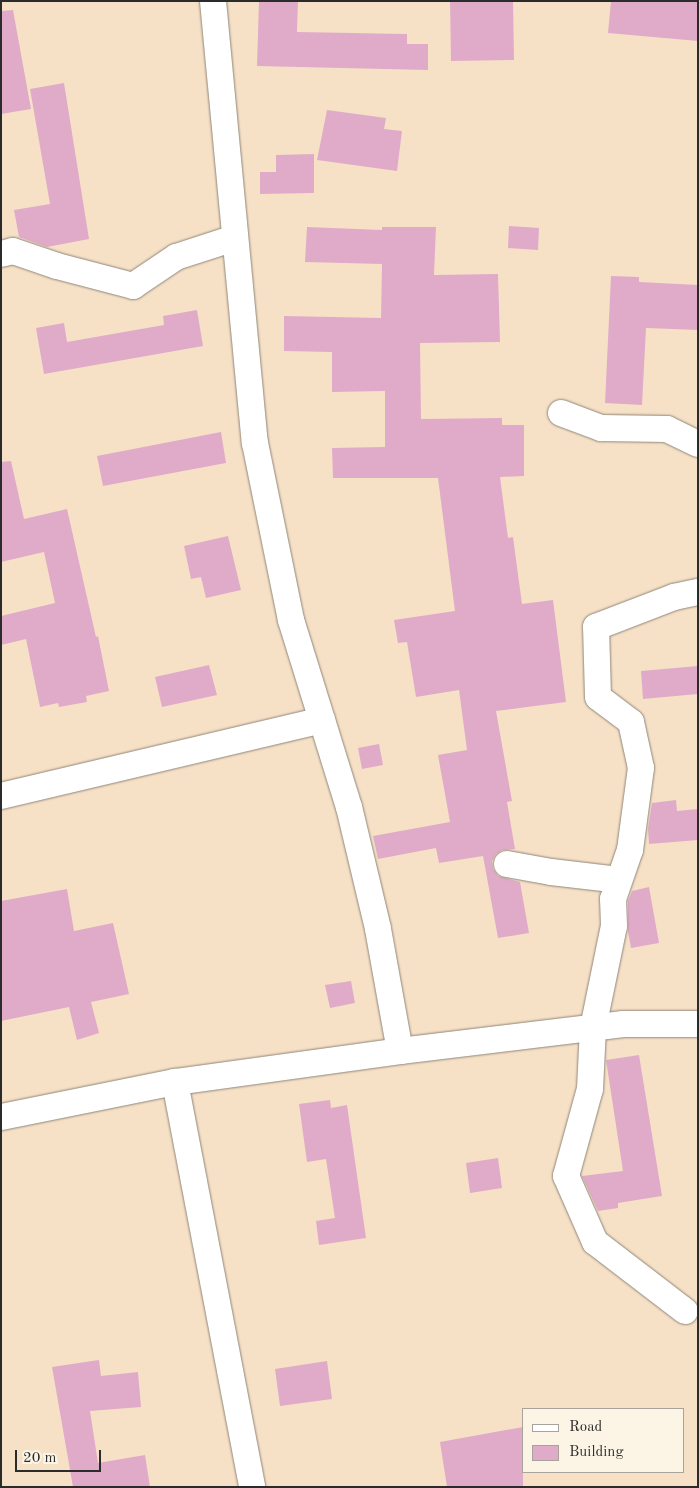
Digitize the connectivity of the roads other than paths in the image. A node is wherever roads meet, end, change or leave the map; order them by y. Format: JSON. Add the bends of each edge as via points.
{"nodes":[{"id":1,"x":213,"y":1,"type":"edge"},
{"id":2,"x":235,"y":238,"type":"junction"},
{"id":3,"x":1,"y":254,"type":"edge"},
{"id":4,"x":561,"y":413,"type":"dead end"},
{"id":5,"x":698,"y":444,"type":"edge"},
{"id":6,"x":698,"y":592,"type":"edge"},
{"id":7,"x":322,"y":720,"type":"junction"},
{"id":8,"x":1,"y":796,"type":"edge"},
{"id":9,"x":507,"y":864,"type":"dead end"},
{"id":10,"x":619,"y":880,"type":"junction"},
{"id":11,"x":698,"y":1024,"type":"edge"},
{"id":12,"x":593,"y":1028,"type":"junction"},
{"id":13,"x":400,"y":1051,"type":"junction"},
{"id":14,"x":175,"y":1082,"type":"junction"},
{"id":15,"x":1,"y":1117,"type":"edge"},
{"id":16,"x":686,"y":1311,"type":"dead end"},
{"id":17,"x":252,"y":1487,"type":"edge"}],
"edges":[{"from":1,"to":2,"type":"street"},
{"from":2,"to":3,"type":"street","via":[[176,257],[133,286],[13,251]]},
{"from":2,"to":7,"type":"street","via":[[255,443],[291,620]]},
{"from":4,"to":5,"type":"street","via":[[602,428],[667,429]]},
{"from":6,"to":10,"type":"street","via":[[674,597],[596,627],[598,697],[631,722],[641,768],[630,850]]},
{"from":7,"to":8,"type":"street"},
{"from":7,"to":13,"type":"street","via":[[349,807],[378,930]]},
{"from":9,"to":10,"type":"street"},
{"from":10,"to":12,"type":"street","via":[[613,899],[614,926]]},
{"from":11,"to":12,"type":"street","via":[[623,1024]]},
{"from":12,"to":13,"type":"street"},
{"from":12,"to":16,"type":"street","via":[[590,1089],[566,1176],[595,1242]]},
{"from":13,"to":14,"type":"street"},
{"from":14,"to":15,"type":"street"},
{"from":14,"to":17,"type":"street"}]}
